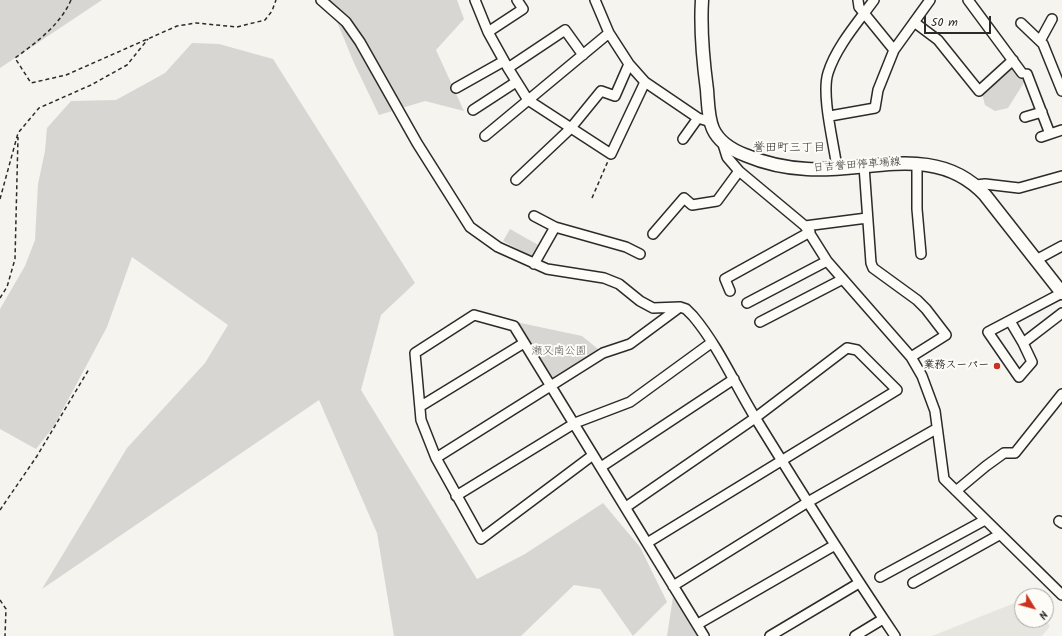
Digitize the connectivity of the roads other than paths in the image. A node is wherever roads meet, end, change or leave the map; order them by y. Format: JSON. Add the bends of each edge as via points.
{"nodes":[{"id":1,"x":321,"y":0,"type":"edge"},
{"id":2,"x":475,"y":0,"type":"edge"},
{"id":3,"x":517,"y":0,"type":"edge"},
{"id":4,"x":595,"y":0,"type":"edge"},
{"id":5,"x":702,"y":0,"type":"edge"},
{"id":6,"x":858,"y":0,"type":"edge"},
{"id":7,"x":874,"y":0,"type":"edge"},
{"id":8,"x":930,"y":0,"type":"edge"},
{"id":9,"x":968,"y":0,"type":"edge"},
{"id":10,"x":865,"y":13,"type":"junction"},
{"id":11,"x":1052,"y":19,"type":"dead end"},
{"id":12,"x":914,"y":22,"type":"junction"},
{"id":13,"x":1021,"y":23,"type":"dead end"},
{"id":14,"x":488,"y":32,"type":"junction"},
{"id":15,"x":609,"y":33,"type":"junction"},
{"id":16,"x":1040,"y":41,"type":"junction"},
{"id":17,"x":894,"y":50,"type":"junction"},
{"id":18,"x":583,"y":55,"type":"junction"},
{"id":19,"x":1013,"y":60,"type":"junction"},
{"id":20,"x":629,"y":64,"type":"junction"},
{"id":21,"x":506,"y":65,"type":"junction"},
{"id":22,"x":516,"y":82,"type":"junction"},
{"id":23,"x":645,"y":82,"type":"junction"},
{"id":24,"x":456,"y":88,"type":"dead end"},
{"id":25,"x":1062,"y":91,"type":"edge"},
{"id":26,"x":528,"y":100,"type":"junction"},
{"id":27,"x":473,"y":110,"type":"dead end"},
{"id":28,"x":1042,"y":112,"type":"junction"},
{"id":29,"x":830,"y":116,"type":"junction"},
{"id":30,"x":1026,"y":117,"type":"dead end"},
{"id":31,"x":698,"y":118,"type":"junction"},
{"id":32,"x":711,"y":122,"type":"junction"},
{"id":33,"x":570,"y":129,"type":"junction"},
{"id":34,"x":1062,"y":130,"type":"edge"},
{"id":35,"x":485,"y":136,"type":"dead end"},
{"id":36,"x":683,"y":139,"type":"dead end"},
{"id":37,"x":722,"y":141,"type":"junction"},
{"id":38,"x":917,"y":164,"type":"junction"},
{"id":39,"x":864,"y":166,"type":"junction"},
{"id":40,"x":837,"y":168,"type":"junction"},
{"id":41,"x":739,"y":171,"type":"junction"},
{"id":42,"x":1062,"y":176,"type":"edge"},
{"id":43,"x":516,"y":180,"type":"dead end"},
{"id":44,"x":976,"y":185,"type":"junction"},
{"id":45,"x":534,"y":216,"type":"dead end"},
{"id":46,"x":868,"y":218,"type":"junction"},
{"id":47,"x":555,"y":227,"type":"junction"},
{"id":48,"x":808,"y":229,"type":"junction"},
{"id":49,"x":653,"y":234,"type":"dead end"},
{"id":50,"x":1062,"y":246,"type":"edge"},
{"id":51,"x":640,"y":254,"type":"dead end"},
{"id":52,"x":921,"y":254,"type":"dead end"},
{"id":53,"x":1036,"y":260,"type":"junction"},
{"id":54,"x":827,"y":261,"type":"junction"},
{"id":55,"x":534,"y":264,"type":"junction"},
{"id":56,"x":843,"y":279,"type":"junction"},
{"id":57,"x":730,"y":291,"type":"dead end"},
{"id":58,"x":1062,"y":293,"type":"edge"},
{"id":59,"x":747,"y":303,"type":"dead end"},
{"id":60,"x":680,"y":307,"type":"junction"},
{"id":61,"x":1062,"y":313,"type":"edge"},
{"id":62,"x":1010,"y":320,"type":"junction"},
{"id":63,"x":760,"y":322,"type":"dead end"},
{"id":64,"x":524,"y":343,"type":"junction"},
{"id":65,"x":711,"y":343,"type":"junction"},
{"id":66,"x":1023,"y":343,"type":"junction"},
{"id":67,"x":911,"y":357,"type":"junction"},
{"id":68,"x":734,"y":379,"type":"junction"},
{"id":69,"x":550,"y":385,"type":"junction"},
{"id":70,"x":1062,"y":394,"type":"edge"},
{"id":71,"x":420,"y":406,"type":"junction"},
{"id":72,"x":755,"y":418,"type":"junction"},
{"id":73,"x":575,"y":423,"type":"junction"},
{"id":74,"x":936,"y":429,"type":"junction"},
{"id":75,"x":593,"y":454,"type":"junction"},
{"id":76,"x":436,"y":458,"type":"junction"},
{"id":77,"x":782,"y":460,"type":"junction"},
{"id":78,"x":601,"y":467,"type":"junction"},
{"id":79,"x":956,"y":491,"type":"junction"},
{"id":80,"x":456,"y":496,"type":"junction"},
{"id":81,"x":808,"y":502,"type":"junction"},
{"id":82,"x":626,"y":507,"type":"junction"},
{"id":83,"x":985,"y":520,"type":"junction"},
{"id":84,"x":999,"y":535,"type":"junction"},
{"id":85,"x":647,"y":542,"type":"junction"},
{"id":86,"x":835,"y":545,"type":"junction"},
{"id":87,"x":880,"y":577,"type":"dead end"},
{"id":88,"x":858,"y":583,"type":"junction"},
{"id":89,"x":913,"y":583,"type":"dead end"},
{"id":90,"x":673,"y":586,"type":"junction"},
{"id":91,"x":1062,"y":595,"type":"edge"},
{"id":92,"x":883,"y":619,"type":"junction"},
{"id":93,"x":698,"y":624,"type":"junction"},
{"id":94,"x":704,"y":636,"type":"edge"},
{"id":95,"x":770,"y":636,"type":"edge"},
{"id":96,"x":855,"y":636,"type":"edge"},
{"id":97,"x":895,"y":636,"type":"edge"}],
"edges":[{"from":1,"to":55,"type":"street","via":[[346,22],[360,42],[417,143],[470,227],[498,248]]},
{"from":2,"to":14,"type":"street"},
{"from":3,"to":14,"type":"street","via":[[523,9]]},
{"from":4,"to":15,"type":"street"},
{"from":5,"to":32,"type":"main road","name":"日吉誉田停車場線","via":[[701,37]]},
{"from":6,"to":10,"type":"street","via":[[859,7]]},
{"from":7,"to":10,"type":"street"},
{"from":8,"to":12,"type":"street"},
{"from":9,"to":19,"type":"street"},
{"from":10,"to":17,"type":"street"},
{"from":10,"to":29,"type":"street","via":[[840,48],[828,74],[826,85]]},
{"from":11,"to":16,"type":"street"},
{"from":12,"to":17,"type":"street"},
{"from":12,"to":19,"type":"street","via":[[938,40],[979,91]]},
{"from":13,"to":16,"type":"street"},
{"from":14,"to":21,"type":"street"},
{"from":15,"to":18,"type":"street"},
{"from":15,"to":20,"type":"street"},
{"from":16,"to":25,"type":"street"},
{"from":17,"to":29,"type":"street","via":[[878,90],[875,108]]},
{"from":18,"to":21,"type":"street","via":[[565,30]]},
{"from":18,"to":26,"type":"street"},
{"from":19,"to":28,"type":"street","via":[[1025,74]]},
{"from":20,"to":23,"type":"street"},
{"from":20,"to":33,"type":"street","via":[[615,96],[601,91]]},
{"from":21,"to":22,"type":"street"},
{"from":21,"to":24,"type":"street"},
{"from":22,"to":26,"type":"street"},
{"from":22,"to":27,"type":"street"},
{"from":23,"to":31,"type":"street"},
{"from":23,"to":33,"type":"street","via":[[611,154]]},
{"from":26,"to":33,"type":"street"},
{"from":26,"to":35,"type":"street"},
{"from":28,"to":30,"type":"street"},
{"from":28,"to":34,"type":"street","via":[[1046,135]]},
{"from":29,"to":40,"type":"street"},
{"from":31,"to":32,"type":"street"},
{"from":31,"to":36,"type":"street"},
{"from":32,"to":37,"type":"main road","name":"日吉誉田停車場線"},
{"from":33,"to":43,"type":"street"},
{"from":37,"to":40,"type":"main road","name":"日吉誉田停車場線","via":[[739,153],[769,163],[807,169]]},
{"from":37,"to":41,"type":"street","via":[[727,157]]},
{"from":38,"to":39,"type":"main road","name":"日吉誉田停車場線"},
{"from":38,"to":44,"type":"main road","name":"日吉誉田停車場線","via":[[949,172]]},
{"from":38,"to":52,"type":"street"},
{"from":39,"to":40,"type":"main road","name":"日吉誉田停車場線"},
{"from":39,"to":46,"type":"street"},
{"from":41,"to":48,"type":"street"},
{"from":41,"to":49,"type":"street","via":[[717,201],[692,205],[684,198]]},
{"from":42,"to":44,"type":"street","via":[[1019,188]]},
{"from":44,"to":53,"type":"main road","name":"日吉誉田停車場線"},
{"from":45,"to":47,"type":"street"},
{"from":46,"to":48,"type":"street"},
{"from":46,"to":67,"type":"street","via":[[873,268],[926,308],[946,335]]},
{"from":47,"to":51,"type":"street","via":[[626,247]]},
{"from":47,"to":55,"type":"street"},
{"from":48,"to":54,"type":"street"},
{"from":48,"to":57,"type":"street","via":[[725,279]]},
{"from":50,"to":53,"type":"street"},
{"from":53,"to":58,"type":"main road","name":"日吉誉田停車場線"},
{"from":54,"to":56,"type":"street"},
{"from":54,"to":59,"type":"street"},
{"from":55,"to":60,"type":"street","via":[[562,273],[604,278],[619,284],[653,308]]},
{"from":56,"to":63,"type":"street"},
{"from":56,"to":67,"type":"street"},
{"from":58,"to":62,"type":"street"},
{"from":60,"to":65,"type":"street","via":[[693,316]]},
{"from":60,"to":69,"type":"street","via":[[630,344],[603,353]]},
{"from":61,"to":66,"type":"street"},
{"from":62,"to":66,"type":"street"},
{"from":62,"to":66,"type":"street","via":[[988,332],[1019,377],[1032,362]]},
{"from":64,"to":69,"type":"street"},
{"from":64,"to":71,"type":"street"},
{"from":64,"to":71,"type":"street","via":[[514,326],[474,315],[415,353]]},
{"from":65,"to":68,"type":"street"},
{"from":65,"to":73,"type":"street","via":[[630,402]]},
{"from":67,"to":74,"type":"street","via":[[935,411]]},
{"from":68,"to":72,"type":"street"},
{"from":68,"to":78,"type":"street"},
{"from":69,"to":73,"type":"street"},
{"from":69,"to":76,"type":"street"},
{"from":70,"to":79,"type":"street","via":[[1015,453],[1004,453]]},
{"from":71,"to":76,"type":"street","via":[[421,420]]},
{"from":72,"to":77,"type":"street"},
{"from":72,"to":77,"type":"street","via":[[847,348],[857,350],[897,390]]},
{"from":72,"to":82,"type":"street"},
{"from":73,"to":75,"type":"street"},
{"from":73,"to":80,"type":"street"},
{"from":74,"to":79,"type":"street","via":[[944,479]]},
{"from":74,"to":81,"type":"street"},
{"from":75,"to":78,"type":"street"},
{"from":75,"to":80,"type":"street","via":[[481,539]]},
{"from":76,"to":80,"type":"street"},
{"from":77,"to":81,"type":"street"},
{"from":77,"to":85,"type":"street"},
{"from":78,"to":82,"type":"street"},
{"from":79,"to":83,"type":"street"},
{"from":81,"to":86,"type":"street"},
{"from":81,"to":90,"type":"street"},
{"from":82,"to":85,"type":"street"},
{"from":83,"to":84,"type":"street"},
{"from":83,"to":87,"type":"street"},
{"from":84,"to":89,"type":"street"},
{"from":84,"to":91,"type":"street"},
{"from":85,"to":90,"type":"street"},
{"from":86,"to":88,"type":"street"},
{"from":86,"to":93,"type":"street"},
{"from":88,"to":92,"type":"street"},
{"from":88,"to":95,"type":"street"},
{"from":90,"to":93,"type":"street"},
{"from":92,"to":96,"type":"street"},
{"from":92,"to":97,"type":"street"},
{"from":93,"to":94,"type":"street"}]}
